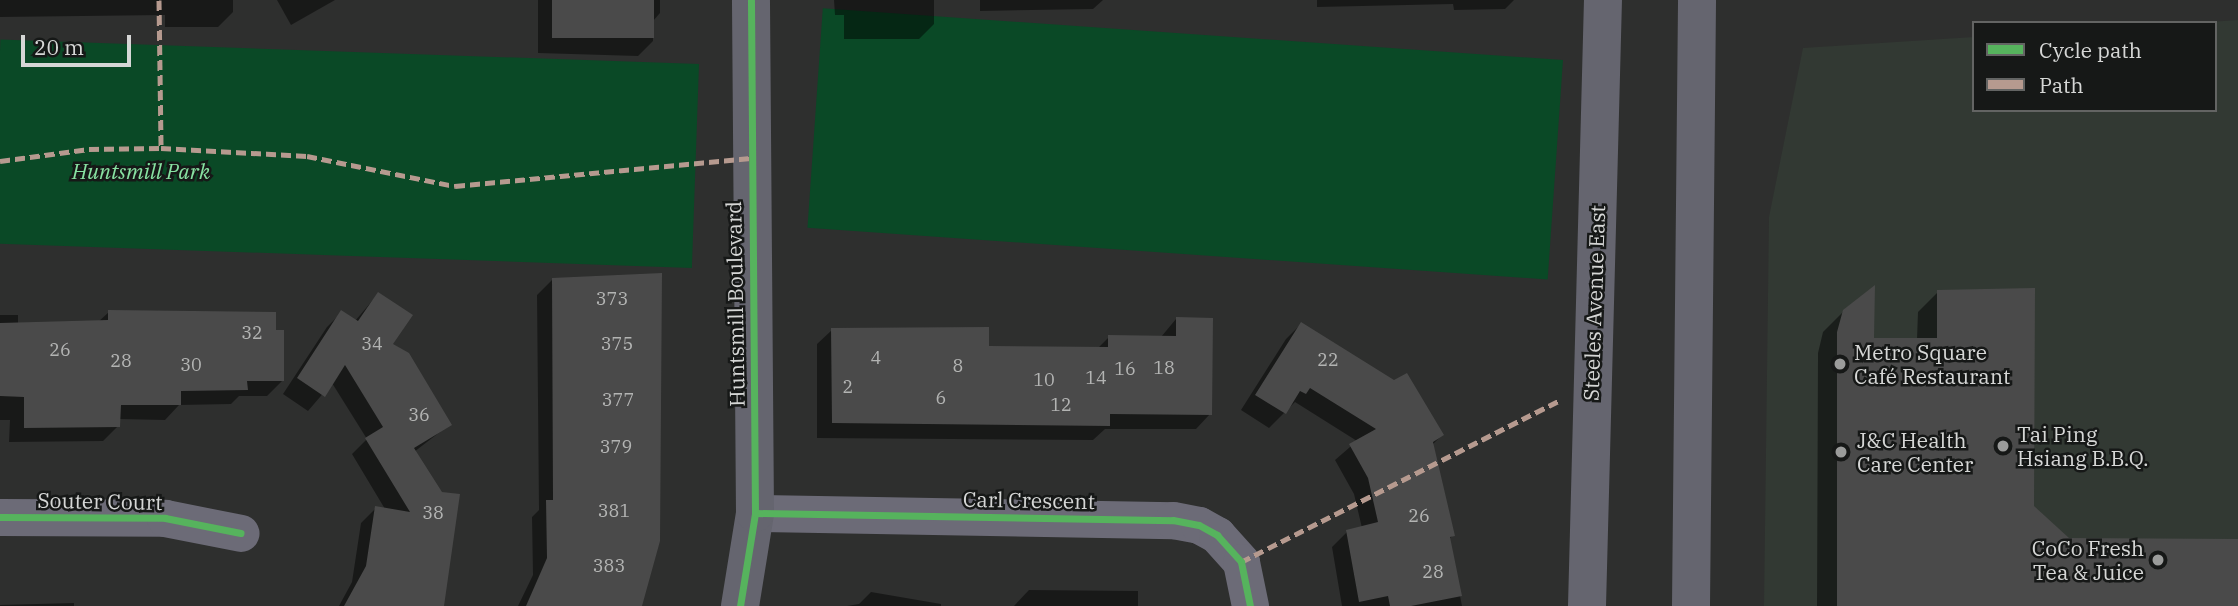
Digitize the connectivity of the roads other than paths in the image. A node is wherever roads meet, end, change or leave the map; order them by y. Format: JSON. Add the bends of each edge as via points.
{"nodes":[{"id":1,"x":751,"y":0,"type":"edge"},
{"id":2,"x":1603,"y":0,"type":"edge"},
{"id":3,"x":1697,"y":0,"type":"edge"},
{"id":4,"x":755,"y":513,"type":"junction"},
{"id":5,"x":0,"y":517,"type":"edge"},
{"id":6,"x":241,"y":533,"type":"dead end"},
{"id":7,"x":740,"y":606,"type":"edge"},
{"id":8,"x":1250,"y":606,"type":"edge"},
{"id":9,"x":1587,"y":606,"type":"edge"},
{"id":10,"x":1691,"y":606,"type":"edge"}],
"edges":[{"from":1,"to":4,"type":"main road","name":"Huntsmill Boulevard"},
{"from":2,"to":9,"type":"main road","name":"Steeles Avenue East"},
{"from":3,"to":10,"type":"main road"},
{"from":4,"to":7,"type":"main road","name":"Huntsmill Boulevard"},
{"from":4,"to":8,"type":"street","name":"Carl Crescent","via":[[1173,520],[1199,525],[1217,535],[1241,562]]},
{"from":5,"to":6,"type":"street","name":"Souter Court","via":[[165,518]]}]}
